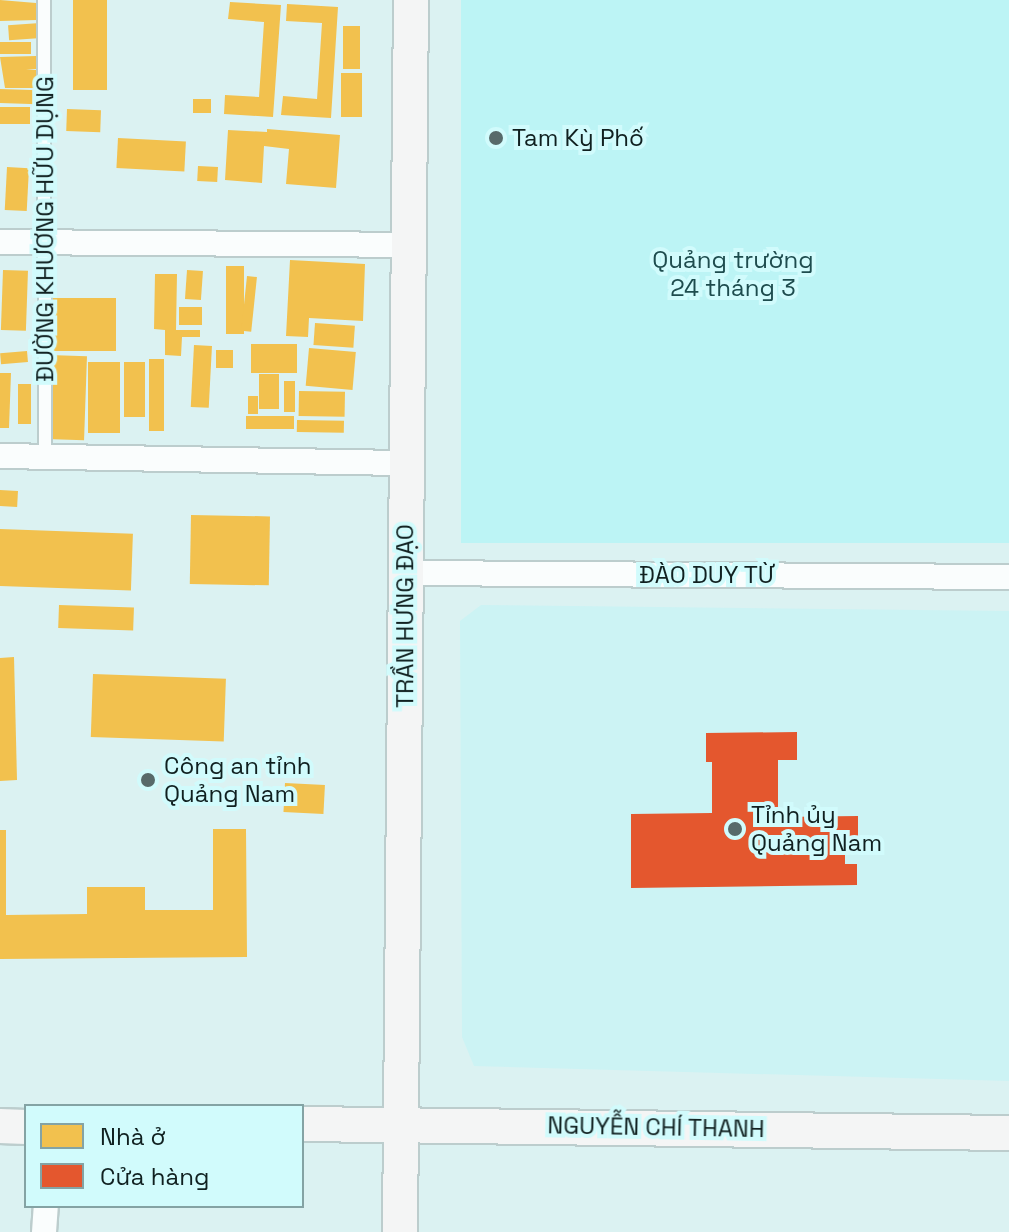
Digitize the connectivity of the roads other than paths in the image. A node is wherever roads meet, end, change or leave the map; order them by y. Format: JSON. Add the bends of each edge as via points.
{"nodes":[{"id":1,"x":44,"y":0,"type":"edge"},
{"id":2,"x":411,"y":0,"type":"edge"},
{"id":3,"x":0,"y":242,"type":"edge"},
{"id":4,"x":45,"y":242,"type":"junction"},
{"id":5,"x":408,"y":245,"type":"junction"},
{"id":6,"x":0,"y":456,"type":"edge"},
{"id":7,"x":45,"y":457,"type":"junction"},
{"id":8,"x":406,"y":463,"type":"junction"},
{"id":9,"x":405,"y":573,"type":"junction"},
{"id":10,"x":1009,"y":577,"type":"edge"},
{"id":11,"x":401,"y":1123,"type":"junction"},
{"id":12,"x":304,"y":1124,"type":"edge"},
{"id":13,"x":0,"y":1126,"type":"edge"},
{"id":14,"x":24,"y":1127,"type":"edge"},
{"id":15,"x":1009,"y":1133,"type":"edge"},
{"id":16,"x":46,"y":1208,"type":"edge"},
{"id":17,"x":44,"y":1232,"type":"edge"},
{"id":18,"x":400,"y":1232,"type":"edge"}],
"edges":[{"from":1,"to":4,"type":"lane","name":"ĐƯỜNG KHƯƠNG HỮU DỤNG"},
{"from":2,"to":5,"type":"street","name":"TRẦN HƯNG ĐẠO"},
{"from":3,"to":4,"type":"street"},
{"from":4,"to":5,"type":"street"},
{"from":4,"to":7,"type":"lane","name":"ĐƯỜNG KHƯƠNG HỮU DỤNG"},
{"from":5,"to":8,"type":"street","name":"TRẦN HƯNG ĐẠO"},
{"from":6,"to":7,"type":"street"},
{"from":7,"to":8,"type":"street"},
{"from":8,"to":9,"type":"street","name":"TRẦN HƯNG ĐẠO"},
{"from":9,"to":10,"type":"street","name":"ĐÀO DUY TỪ"},
{"from":9,"to":11,"type":"street","name":"TRẦN HƯNG ĐẠO"},
{"from":11,"to":12,"type":"street","name":"NGUYỄN CHÍ THANH"},
{"from":11,"to":15,"type":"street","name":"NGUYỄN CHÍ THANH"},
{"from":11,"to":18,"type":"street","name":"TRẦN HƯNG ĐẠO"},
{"from":13,"to":14,"type":"street"},
{"from":16,"to":17,"type":"street"}]}
